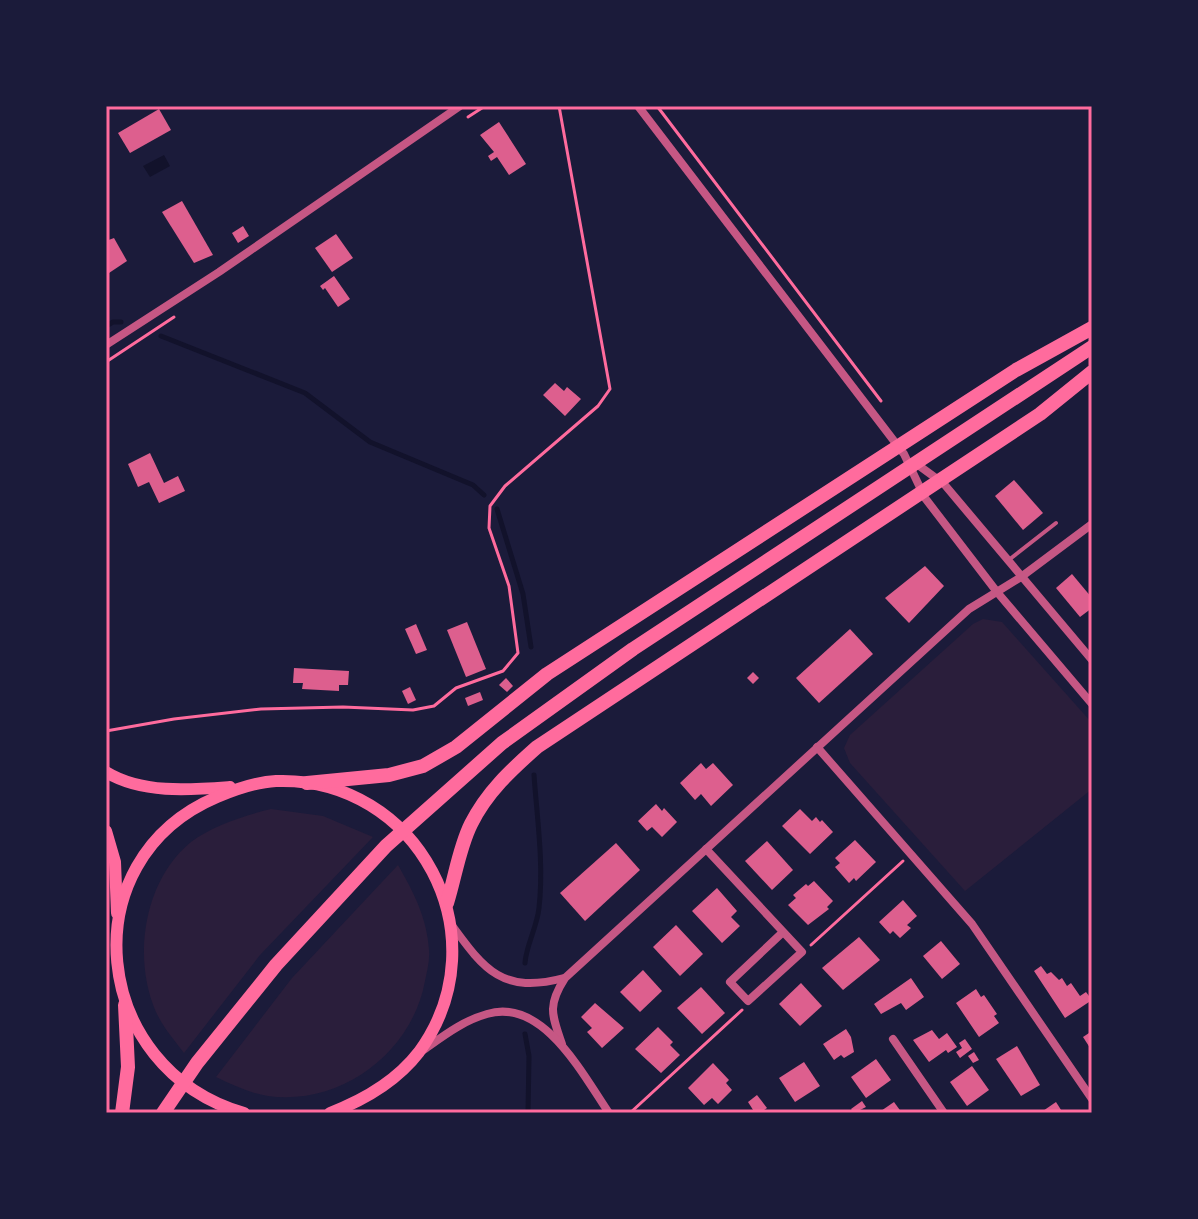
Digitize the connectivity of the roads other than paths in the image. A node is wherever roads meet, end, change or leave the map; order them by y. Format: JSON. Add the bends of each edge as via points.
{"nodes":[{"id":1,"x":460,"y":106,"type":"edge"},
{"id":2,"x":638,"y":106,"type":"edge"},
{"id":3,"x":1092,"y":328,"type":"edge"},
{"id":4,"x":106,"y":345,"type":"edge"},
{"id":5,"x":1092,"y":347,"type":"edge"},
{"id":6,"x":1092,"y":372,"type":"edge"},
{"id":7,"x":904,"y":454,"type":"junction"},
{"id":8,"x":1056,"y":523,"type":"dead end"},
{"id":9,"x":1092,"y":524,"type":"edge"},
{"id":10,"x":1008,"y":561,"type":"junction"},
{"id":11,"x":1021,"y":577,"type":"junction"},
{"id":12,"x":997,"y":592,"type":"junction"},
{"id":13,"x":1092,"y":660,"type":"edge"},
{"id":14,"x":1092,"y":704,"type":"edge"},
{"id":15,"x":817,"y":747,"type":"junction"},
{"id":16,"x":106,"y":772,"type":"edge"},
{"id":17,"x":307,"y":783,"type":"junction"},
{"id":18,"x":242,"y":786,"type":"junction"},
{"id":19,"x":106,"y":831,"type":"edge"},
{"id":20,"x":706,"y":849,"type":"junction"},
{"id":21,"x":447,"y":903,"type":"junction"},
{"id":22,"x":451,"y":924,"type":"junction"},
{"id":23,"x":117,"y":928,"type":"junction"},
{"id":24,"x":783,"y":932,"type":"junction"},
{"id":25,"x":565,"y":978,"type":"junction"},
{"id":26,"x":125,"y":1005,"type":"junction"},
{"id":27,"x":893,"y":1039,"type":"dead end"},
{"id":28,"x":562,"y":1044,"type":"junction"},
{"id":29,"x":418,"y":1053,"type":"junction"},
{"id":30,"x":1092,"y":1099,"type":"edge"},
{"id":31,"x":122,"y":1113,"type":"edge"},
{"id":32,"x":163,"y":1113,"type":"edge"},
{"id":33,"x":244,"y":1113,"type":"edge"},
{"id":34,"x":330,"y":1113,"type":"edge"},
{"id":35,"x":609,"y":1113,"type":"edge"},
{"id":36,"x":944,"y":1113,"type":"edge"}],
"edges":[{"from":1,"to":4,"type":"street"},
{"from":2,"to":7,"type":"street"},
{"from":3,"to":17,"type":"highway","via":[[1016,370],[547,674],[456,747],[423,766],[389,775]]},
{"from":5,"to":32,"type":"highway","via":[[633,649],[502,743],[386,846],[276,965]]},
{"from":6,"to":21,"type":"highway","via":[[1040,414],[537,747],[484,801],[469,827]]},
{"from":7,"to":10,"type":"street","via":[[944,484]]},
{"from":7,"to":12,"type":"street","via":[[925,498]]},
{"from":8,"to":10,"type":"lane"},
{"from":9,"to":11,"type":"street"},
{"from":10,"to":11,"type":"street"},
{"from":11,"to":12,"type":"street"},
{"from":11,"to":13,"type":"street"},
{"from":12,"to":14,"type":"street"},
{"from":12,"to":15,"type":"street","via":[[969,609]]},
{"from":15,"to":20,"type":"street"},
{"from":15,"to":30,"type":"street","via":[[993,950]]},
{"from":16,"to":18,"type":"main road","via":[[155,788]]},
{"from":17,"to":18,"type":"main road"},
{"from":17,"to":21,"type":"main road","via":[[345,792],[409,836]]},
{"from":18,"to":23,"type":"main road","via":[[195,806],[157,838],[130,880]]},
{"from":19,"to":23,"type":"main road","via":[[115,862]]},
{"from":20,"to":24,"type":"street"},
{"from":20,"to":25,"type":"street"},
{"from":21,"to":22,"type":"main road"},
{"from":22,"to":25,"type":"street","via":[[486,968],[506,980],[524,985]]},
{"from":22,"to":29,"type":"main road","via":[[446,994]]},
{"from":23,"to":26,"type":"main road","via":[[117,967]]},
{"from":24,"to":24,"type":"street","via":[[730,982],[748,1001],[802,952]]},
{"from":25,"to":28,"type":"street","via":[[551,1006]]},
{"from":26,"to":31,"type":"highway","via":[[128,1067]]},
{"from":26,"to":33,"type":"main road","via":[[144,1042],[170,1073],[204,1098]]},
{"from":27,"to":36,"type":"street"},
{"from":28,"to":29,"type":"street","via":[[533,1020],[512,1012],[489,1013],[460,1024]]},
{"from":28,"to":35,"type":"street"},
{"from":29,"to":34,"type":"main road","via":[[389,1082]]}]}
